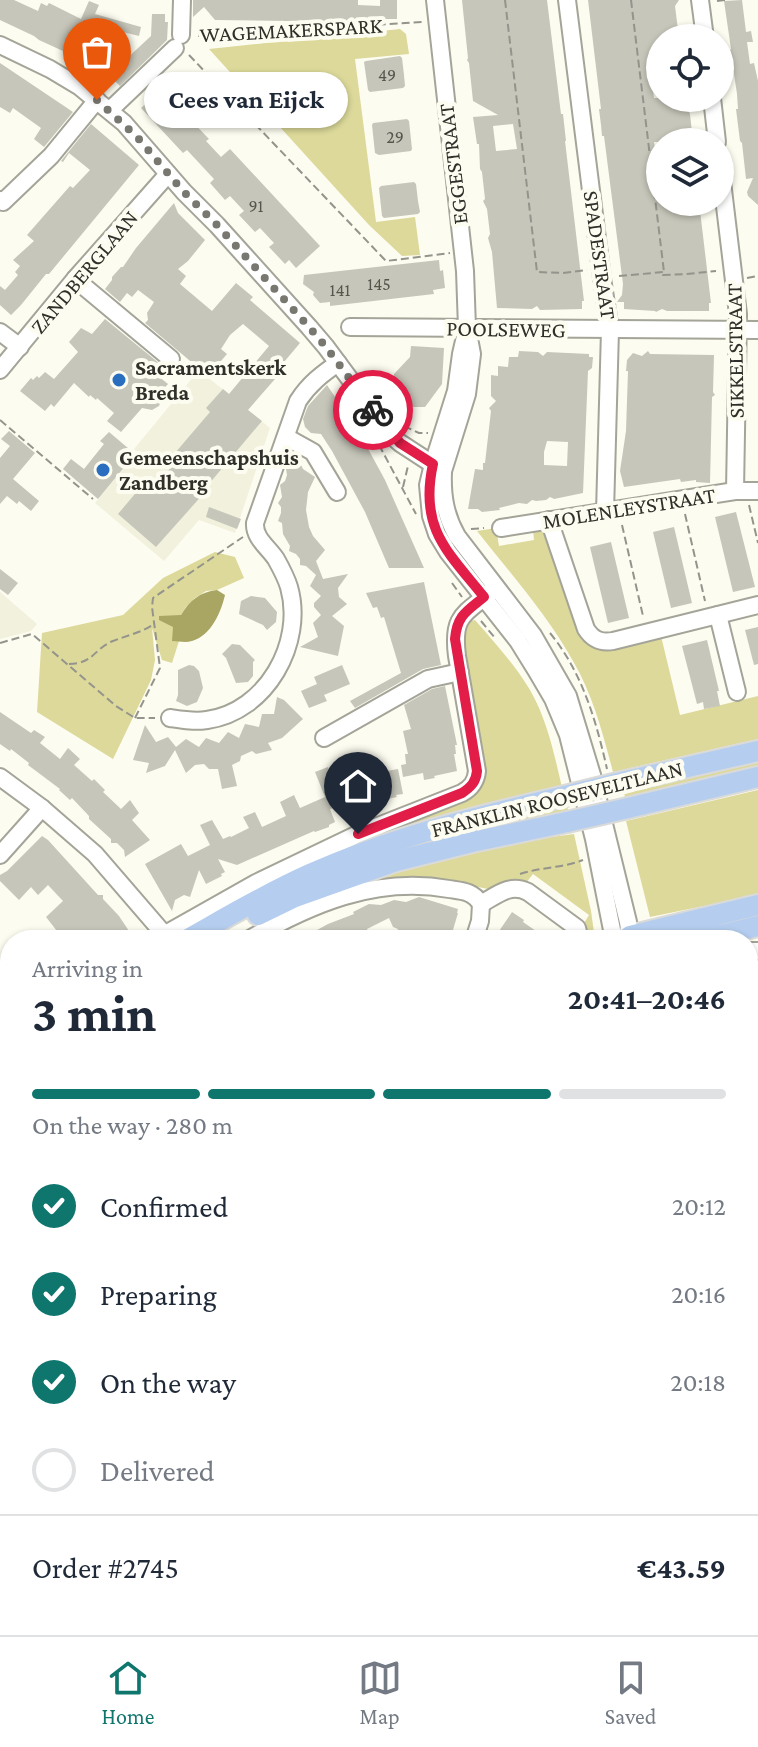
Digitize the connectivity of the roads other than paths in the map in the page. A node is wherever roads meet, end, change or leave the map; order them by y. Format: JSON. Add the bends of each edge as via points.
{"nodes":[{"id":1,"x":182,"y":0,"type":"edge"},
{"id":2,"x":435,"y":0,"type":"edge"},
{"id":3,"x":567,"y":0,"type":"edge"},
{"id":4,"x":700,"y":0,"type":"edge"},
{"id":5,"x":703,"y":24,"type":"edge"},
{"id":6,"x":0,"y":45,"type":"edge"},
{"id":7,"x":103,"y":105,"type":"junction"},
{"id":8,"x":168,"y":174,"type":"junction"},
{"id":9,"x":0,"y":200,"type":"edge"},
{"id":10,"x":726,"y":216,"type":"edge"},
{"id":11,"x":75,"y":279,"type":"junction"},
{"id":12,"x":350,"y":327,"type":"dead end"},
{"id":13,"x":467,"y":328,"type":"junction"},
{"id":14,"x":610,"y":330,"type":"junction"},
{"id":15,"x":738,"y":330,"type":"junction"},
{"id":16,"x":758,"y":330,"type":"edge"},
{"id":17,"x":0,"y":332,"type":"edge"},
{"id":18,"x":20,"y":347,"type":"junction"},
{"id":19,"x":171,"y":359,"type":"dead end"},
{"id":20,"x":338,"y":363,"type":"junction"},
{"id":21,"x":0,"y":370,"type":"edge"},
{"id":22,"x":286,"y":437,"type":"junction"},
{"id":23,"x":438,"y":467,"type":"junction"},
{"id":24,"x":746,"y":491,"type":"edge"},
{"id":25,"x":337,"y":492,"type":"dead end"},
{"id":26,"x":612,"y":510,"type":"junction"},
{"id":27,"x":549,"y":520,"type":"junction"},
{"id":28,"x":501,"y":528,"type":"road end"},
{"id":29,"x":490,"y":593,"type":"junction"},
{"id":30,"x":758,"y":605,"type":"edge"},
{"id":31,"x":714,"y":616,"type":"junction"},
{"id":32,"x":460,"y":672,"type":"junction"},
{"id":33,"x":737,"y":692,"type":"dead end"},
{"id":34,"x":170,"y":718,"type":"road end"},
{"id":35,"x":324,"y":738,"type":"dead end"},
{"id":36,"x":758,"y":751,"type":"edge"},
{"id":37,"x":0,"y":777,"type":"edge"},
{"id":38,"x":758,"y":777,"type":"edge"},
{"id":39,"x":42,"y":808,"type":"junction"},
{"id":40,"x":0,"y":855,"type":"edge"},
{"id":41,"x":481,"y":904,"type":"junction"},
{"id":42,"x":758,"y":905,"type":"edge"},
{"id":43,"x":155,"y":930,"type":"edge"},
{"id":44,"x":172,"y":930,"type":"edge"},
{"id":45,"x":204,"y":930,"type":"edge"},
{"id":46,"x":230,"y":930,"type":"edge"},
{"id":47,"x":269,"y":930,"type":"edge"},
{"id":48,"x":477,"y":930,"type":"edge"},
{"id":49,"x":578,"y":930,"type":"edge"},
{"id":50,"x":627,"y":930,"type":"edge"},
{"id":51,"x":660,"y":930,"type":"edge"}],
"edges":[{"from":1,"to":7,"type":"street","name":"WAGEMAKERSPARK","via":[[182,46]]},
{"from":2,"to":13,"type":"street","name":"EGGESTRAAT"},
{"from":3,"to":14,"type":"street","name":"SPADESTRAAT"},
{"from":4,"to":5,"type":"street"},
{"from":6,"to":7,"type":"street","via":[[50,69]]},
{"from":7,"to":8,"type":"street"},
{"from":7,"to":9,"type":"street","name":"WAGEMAKERSPARK"},
{"from":8,"to":11,"type":"street","name":"ZANDBERGLAAN"},
{"from":8,"to":20,"type":"street"},
{"from":10,"to":15,"type":"street","name":"SIKKELSTRAAT"},
{"from":11,"to":18,"type":"street","name":"ZANDBERGLAAN"},
{"from":11,"to":19,"type":"street"},
{"from":12,"to":13,"type":"street","name":"POOLSEWEG"},
{"from":13,"to":14,"type":"street","name":"POOLSEWEG"},
{"from":13,"to":23,"type":"street","name":"EGGESTRAAT"},
{"from":14,"to":15,"type":"street","name":"POOLSEWEG"},
{"from":14,"to":26,"type":"street","name":"SPADESTRAAT"},
{"from":15,"to":16,"type":"street","name":"POOLSEWEG"},
{"from":15,"to":24,"type":"street","name":"SIKKELSTRAAT"},
{"from":17,"to":18,"type":"street"},
{"from":18,"to":21,"type":"street","name":"ZANDBERGLAAN"},
{"from":20,"to":22,"type":"street","via":[[306,388]]},
{"from":20,"to":23,"type":"street","via":[[392,436]]},
{"from":22,"to":25,"type":"street","via":[[313,452]]},
{"from":22,"to":34,"type":"street","via":[[254,529],[283,570],[291,597],[292,626],[284,656],[260,693],[239,709],[209,720]]},
{"from":23,"to":29,"type":"street","name":"EGGESTRAAT","via":[[428,485],[433,524],[448,552]]},
{"from":24,"to":26,"type":"street","name":"MOLENLEYSTRAAT"},
{"from":26,"to":27,"type":"street","name":"MOLENLEYSTRAAT"},
{"from":27,"to":28,"type":"street","name":"MOLENLEYSTRAAT"},
{"from":27,"to":31,"type":"street","via":[[590,635],[604,642]]},
{"from":29,"to":32,"type":"street","via":[[460,617],[456,627]]},
{"from":29,"to":50,"type":"street","name":"EGGESTRAAT","via":[[533,635],[568,696],[592,775]]},
{"from":30,"to":31,"type":"street"},
{"from":31,"to":33,"type":"street"},
{"from":32,"to":35,"type":"street","via":[[428,679]]},
{"from":32,"to":44,"type":"street","name":"FRANKLIN ROOSEVELTLAAN","via":[[477,771],[471,788],[358,834]]},
{"from":36,"to":45,"type":"main road","name":"FRANKLIN ROOSEVELTLAAN","bridge":true,"via":[[462,820],[287,884]]},
{"from":37,"to":39,"type":"street"},
{"from":38,"to":46,"type":"main road","name":"FRANKLIN ROOSEVELTLAAN","bridge":true,"via":[[426,853],[271,908]]},
{"from":39,"to":40,"type":"street"},
{"from":39,"to":43,"type":"street","via":[[95,854]]},
{"from":41,"to":47,"type":"street","via":[[473,894],[431,886],[374,888],[322,904]]},
{"from":41,"to":48,"type":"street"},
{"from":41,"to":49,"type":"street","via":[[520,888]]},
{"from":42,"to":51,"type":"main road"}]}
